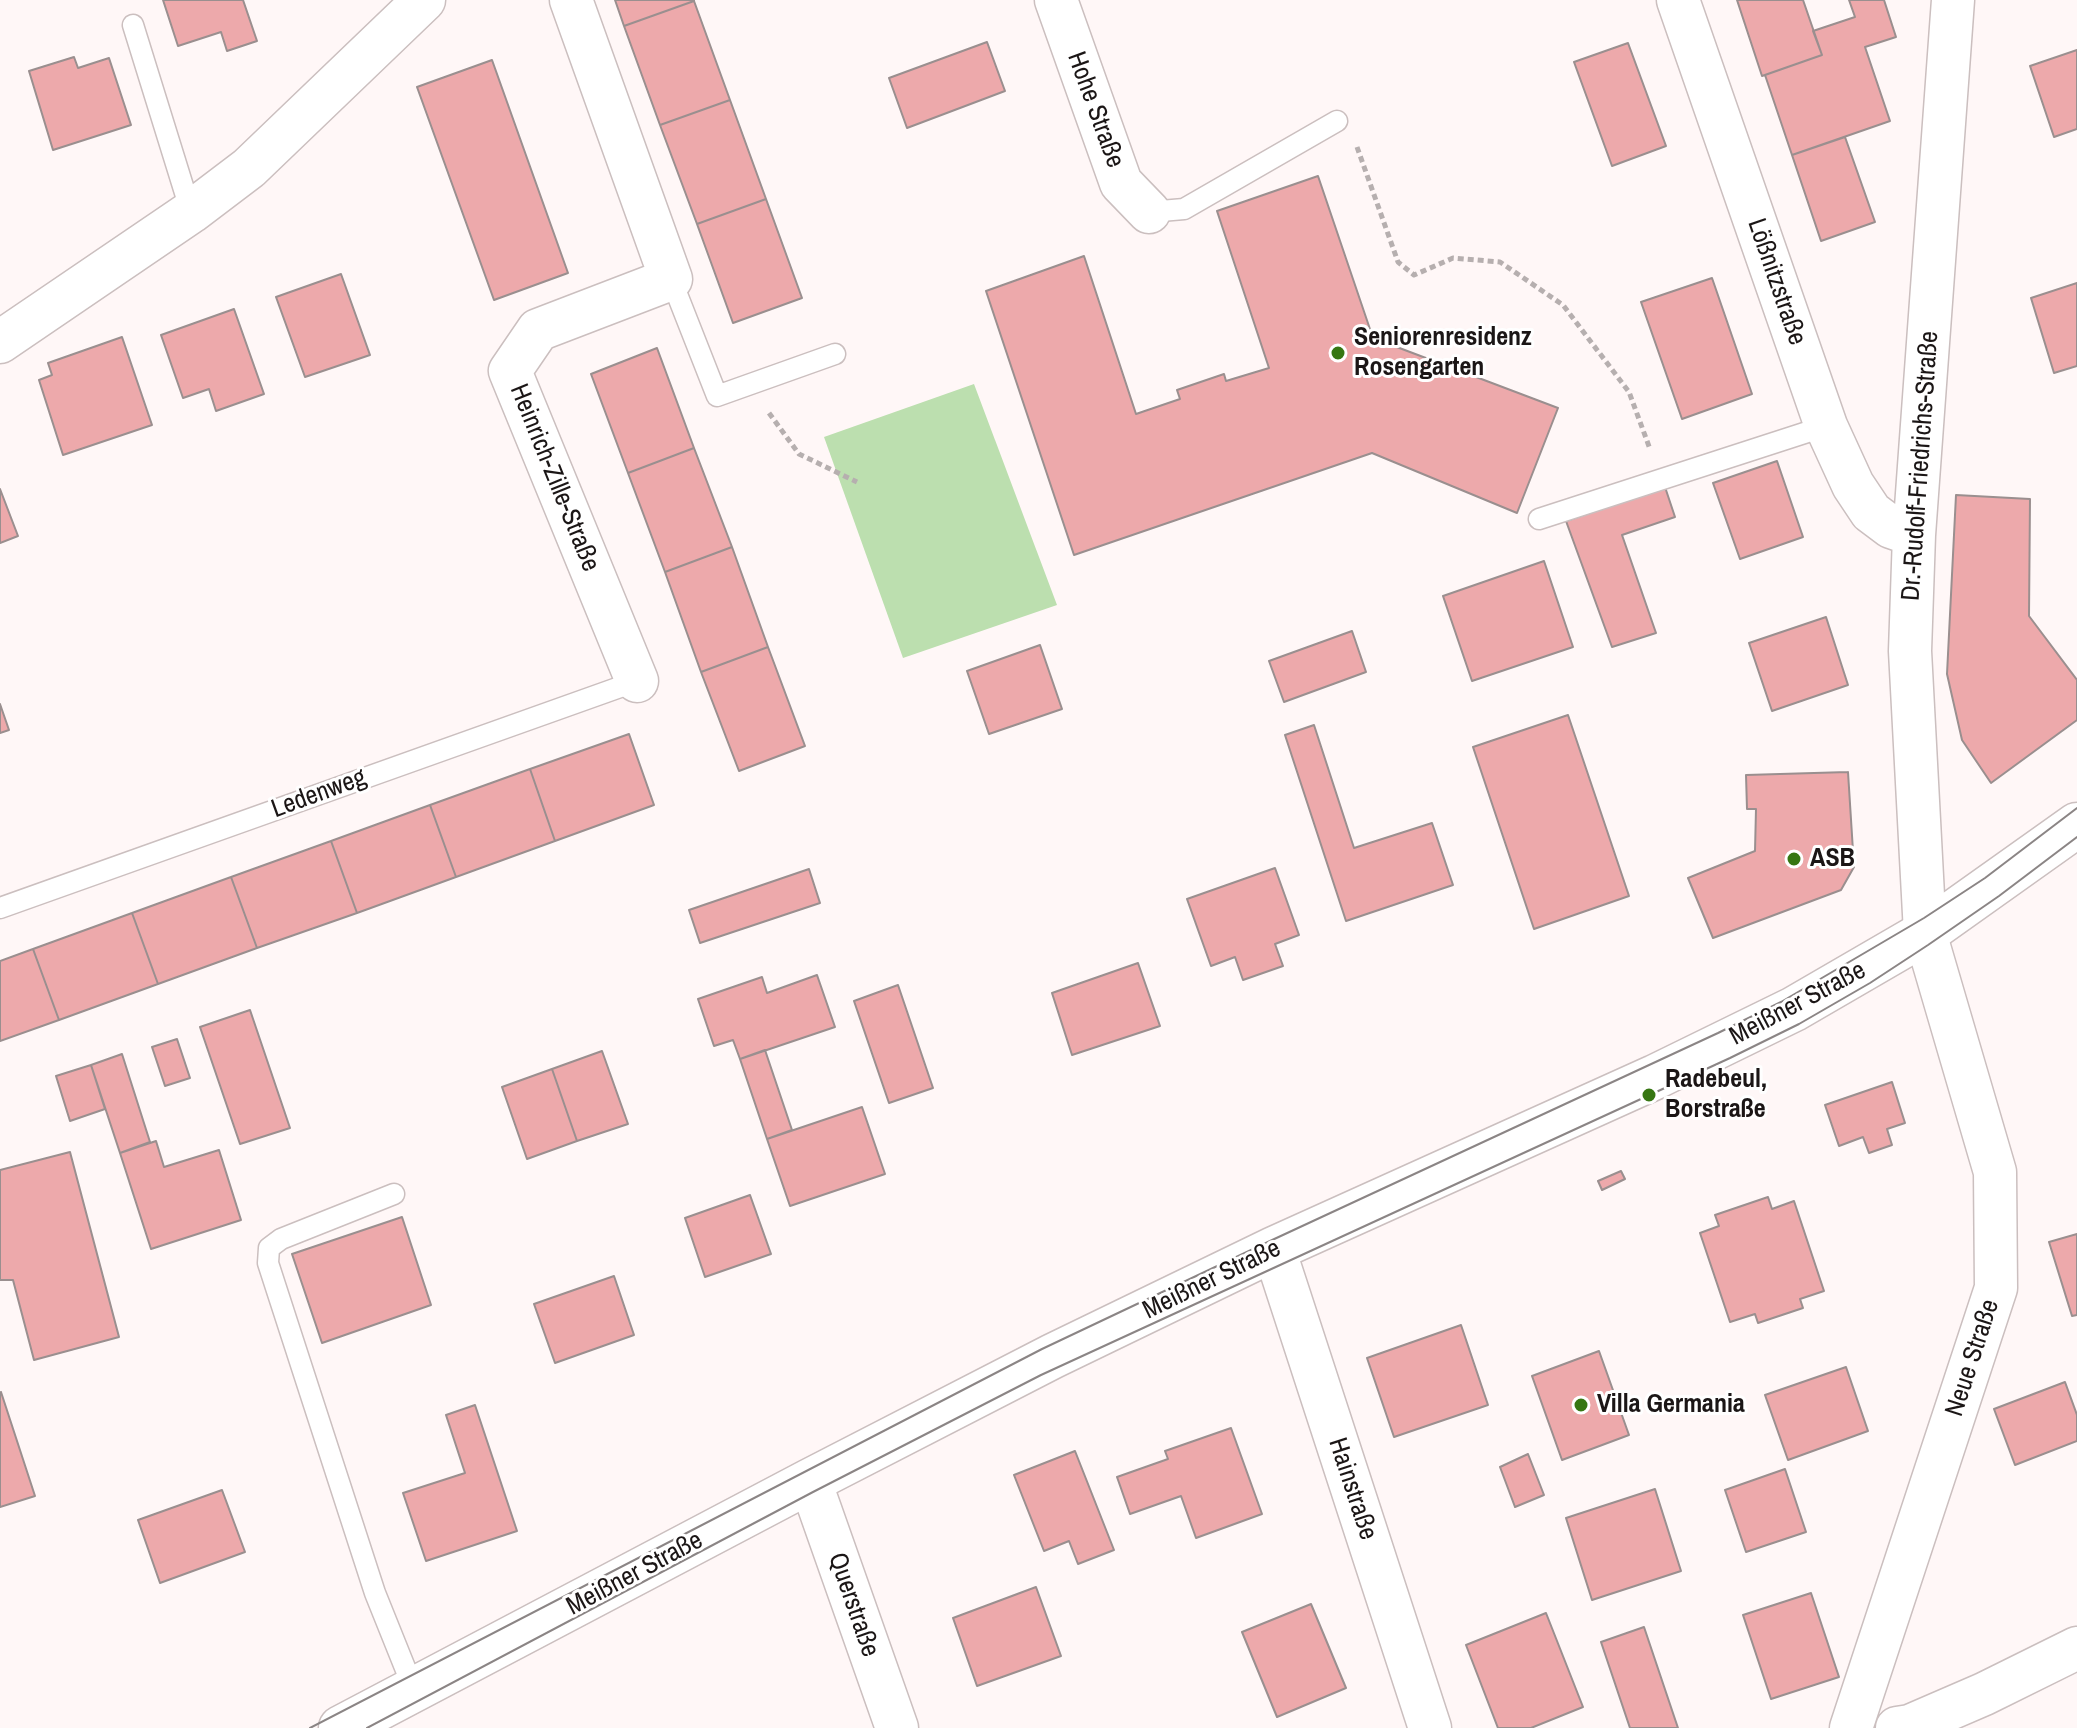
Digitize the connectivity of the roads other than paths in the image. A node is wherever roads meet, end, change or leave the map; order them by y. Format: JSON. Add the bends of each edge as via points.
{"nodes":[{"id":1,"x":424,"y":0,"type":"edge"},
{"id":2,"x":571,"y":0,"type":"edge"},
{"id":3,"x":1056,"y":0,"type":"edge"},
{"id":4,"x":1678,"y":0,"type":"edge"},
{"id":5,"x":1953,"y":0,"type":"edge"},
{"id":6,"x":133,"y":25,"type":"dead end"},
{"id":7,"x":1337,"y":121,"type":"road end"},
{"id":8,"x":191,"y":212,"type":"junction"},
{"id":9,"x":1149,"y":212,"type":"joint"},
{"id":10,"x":671,"y":279,"type":"junction"},
{"id":11,"x":0,"y":342,"type":"edge"},
{"id":12,"x":835,"y":354,"type":"dead end"},
{"id":13,"x":1826,"y":426,"type":"junction"},
{"id":14,"x":1539,"y":519,"type":"dead end"},
{"id":15,"x":1914,"y":535,"type":"junction"},
{"id":16,"x":637,"y":681,"type":"joint"},
{"id":17,"x":2077,"y":825,"type":"edge"},
{"id":18,"x":0,"y":908,"type":"edge"},
{"id":19,"x":1925,"y":933,"type":"junction"},
{"id":20,"x":394,"y":1194,"type":"dead end"},
{"id":21,"x":1274,"y":1249,"type":"junction"},
{"id":22,"x":810,"y":1481,"type":"junction"},
{"id":23,"x":2077,"y":1648,"type":"edge"},
{"id":24,"x":414,"y":1690,"type":"junction"},
{"id":25,"x":341,"y":1728,"type":"edge"},
{"id":26,"x":897,"y":1728,"type":"edge"},
{"id":27,"x":1430,"y":1728,"type":"edge"},
{"id":28,"x":1851,"y":1728,"type":"edge"},
{"id":29,"x":1897,"y":1728,"type":"edge"}],
"edges":[{"from":1,"to":8,"type":"street","via":[[249,168]]},
{"from":2,"to":10,"type":"street"},
{"from":3,"to":9,"type":"street","name":"Hohe Straße","via":[[1121,183]]},
{"from":4,"to":13,"type":"street","name":"Lößnitzstraße"},
{"from":5,"to":15,"type":"street","name":"Dr.-Rudolf-Friedrichs-Straße"},
{"from":6,"to":8,"type":"lane"},
{"from":7,"to":9,"type":"lane","via":[[1184,209]]},
{"from":8,"to":11,"type":"street"},
{"from":10,"to":12,"type":"lane","via":[[717,396]]},
{"from":10,"to":16,"type":"street","name":"Heinrich-Zille-Straße","via":[[538,330],[510,371]]},
{"from":13,"to":14,"type":"lane"},
{"from":13,"to":15,"type":"street","name":"Lößnitzstraße","via":[[1871,512]]},
{"from":15,"to":19,"type":"street","name":"Dr.-Rudolf-Friedrichs-Straße","via":[[1910,651]]},
{"from":16,"to":18,"type":"lane","name":"Ledenweg"},
{"from":17,"to":19,"type":"main road","name":"Meißner Straße"},
{"from":19,"to":21,"type":"main road","name":"Meißner Straße","via":[[1794,1009],[1655,1077]]},
{"from":19,"to":28,"type":"street","name":"Neue Straße","via":[[1995,1172],[1996,1288]]},
{"from":20,"to":24,"type":"lane","via":[[281,1239],[269,1248],[268,1263],[375,1593]]},
{"from":21,"to":22,"type":"main road","name":"Meißner Straße"},
{"from":21,"to":27,"type":"street","name":"Hainstraße"},
{"from":22,"to":24,"type":"main road","name":"Meißner Straße"},
{"from":22,"to":26,"type":"street","name":"Querstraße"},
{"from":23,"to":29,"type":"street","via":[[1984,1694]]},
{"from":24,"to":25,"type":"main road","name":"Meißner Straße"}]}
